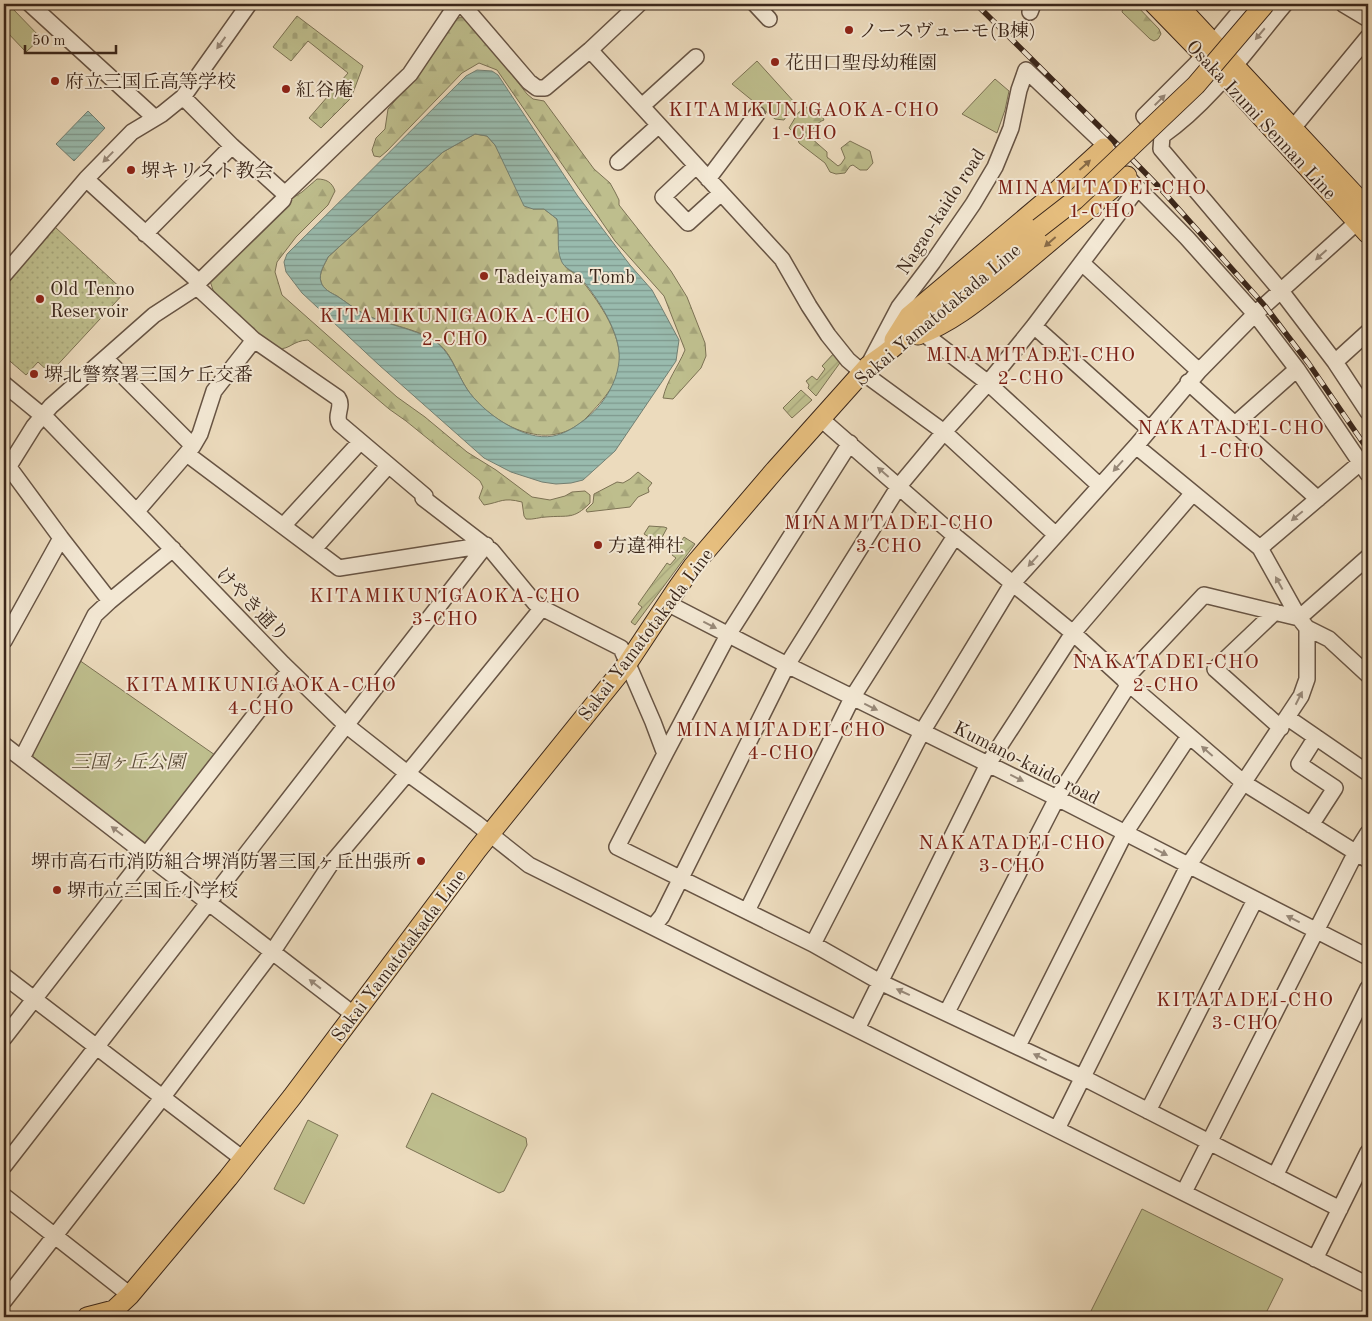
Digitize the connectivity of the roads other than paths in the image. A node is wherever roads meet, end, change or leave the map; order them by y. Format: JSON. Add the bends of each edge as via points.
{"nodes":[{"id":1,"x":30,"y":4,"type":"edge"},
{"id":2,"x":249,"y":4,"type":"edge"},
{"id":3,"x":456,"y":4,"type":"edge"},
{"id":4,"x":639,"y":4,"type":"edge"},
{"id":5,"x":755,"y":4,"type":"edge"},
{"id":6,"x":1154,"y":4,"type":"edge"},
{"id":7,"x":1177,"y":4,"type":"edge"},
{"id":8,"x":1246,"y":4,"type":"edge"},
{"id":9,"x":1265,"y":4,"type":"edge"},
{"id":10,"x":1285,"y":4,"type":"edge"},
{"id":11,"x":1343,"y":4,"type":"edge"},
{"id":12,"x":1363,"y":12,"type":"edge"},
{"id":13,"x":769,"y":19,"type":"dead end"},
{"id":14,"x":1368,"y":37,"type":"edge"},
{"id":15,"x":1209,"y":49,"type":"junction"},
{"id":16,"x":590,"y":50,"type":"junction"},
{"id":17,"x":696,"y":57,"type":"dead end"},
{"id":18,"x":1230,"y":71,"type":"junction"},
{"id":19,"x":183,"y":97,"type":"junction"},
{"id":20,"x":642,"y":106,"type":"junction"},
{"id":21,"x":757,"y":114,"type":"dead end"},
{"id":22,"x":155,"y":118,"type":"junction"},
{"id":23,"x":659,"y":125,"type":"junction"},
{"id":24,"x":1293,"y":128,"type":"junction"},
{"id":25,"x":1162,"y":136,"type":"junction"},
{"id":26,"x":232,"y":146,"type":"junction"},
{"id":27,"x":1104,"y":148,"type":"junction"},
{"id":28,"x":618,"y":162,"type":"dead end"},
{"id":29,"x":696,"y":166,"type":"junction"},
{"id":30,"x":86,"y":179,"type":"junction"},
{"id":31,"x":708,"y":179,"type":"junction"},
{"id":32,"x":1132,"y":182,"type":"junction"},
{"id":33,"x":722,"y":193,"type":"junction"},
{"id":34,"x":285,"y":194,"type":"junction"},
{"id":35,"x":1366,"y":219,"type":"edge"},
{"id":36,"x":145,"y":234,"type":"junction"},
{"id":37,"x":1082,"y":263,"type":"junction"},
{"id":38,"x":5,"y":272,"type":"edge"},
{"id":39,"x":198,"y":285,"type":"junction"},
{"id":40,"x":1282,"y":292,"type":"junction"},
{"id":41,"x":1255,"y":314,"type":"junction"},
{"id":42,"x":1034,"y":326,"type":"junction"},
{"id":43,"x":1368,"y":332,"type":"edge"},
{"id":44,"x":923,"y":333,"type":"junction"},
{"id":45,"x":254,"y":340,"type":"junction"},
{"id":46,"x":901,"y":341,"type":"junction"},
{"id":47,"x":886,"y":354,"type":"junction"},
{"id":48,"x":106,"y":359,"type":"junction"},
{"id":49,"x":1335,"y":362,"type":"junction"},
{"id":50,"x":865,"y":369,"type":"junction"},
{"id":51,"x":1296,"y":369,"type":"junction"},
{"id":52,"x":1194,"y":376,"type":"junction"},
{"id":53,"x":988,"y":383,"type":"junction"},
{"id":54,"x":4,"y":384,"type":"edge"},
{"id":55,"x":1368,"y":412,"type":"edge"},
{"id":56,"x":42,"y":416,"type":"junction"},
{"id":57,"x":821,"y":419,"type":"junction"},
{"id":58,"x":1234,"y":424,"type":"junction"},
{"id":59,"x":1149,"y":429,"type":"junction"},
{"id":60,"x":944,"y":432,"type":"junction"},
{"id":61,"x":360,"y":442,"type":"junction"},
{"id":62,"x":850,"y":443,"type":"junction"},
{"id":63,"x":1136,"y":446,"type":"junction"},
{"id":64,"x":190,"y":450,"type":"junction"},
{"id":65,"x":1366,"y":464,"type":"edge"},
{"id":66,"x":388,"y":466,"type":"junction"},
{"id":67,"x":5,"y":468,"type":"edge"},
{"id":68,"x":899,"y":486,"type":"junction"},
{"id":69,"x":1100,"y":486,"type":"junction"},
{"id":70,"x":1193,"y":493,"type":"junction"},
{"id":71,"x":1318,"y":499,"type":"junction"},
{"id":72,"x":137,"y":511,"type":"junction"},
{"id":73,"x":282,"y":526,"type":"junction"},
{"id":74,"x":1056,"y":535,"type":"junction"},
{"id":75,"x":955,"y":536,"type":"junction"},
{"id":76,"x":61,"y":538,"type":"junction"},
{"id":77,"x":486,"y":544,"type":"junction"},
{"id":78,"x":1260,"y":548,"type":"junction"},
{"id":79,"x":173,"y":549,"type":"junction"},
{"id":80,"x":314,"y":549,"type":"junction"},
{"id":81,"x":1368,"y":557,"type":"edge"},
{"id":82,"x":1012,"y":584,"type":"junction"},
{"id":83,"x":110,"y":601,"type":"junction"},
{"id":84,"x":667,"y":603,"type":"junction"},
{"id":85,"x":542,"y":608,"type":"junction"},
{"id":86,"x":1275,"y":612,"type":"junction"},
{"id":87,"x":1303,"y":623,"type":"junction"},
{"id":88,"x":1073,"y":633,"type":"junction"},
{"id":89,"x":728,"y":634,"type":"junction"},
{"id":90,"x":4,"y":641,"type":"edge"},
{"id":91,"x":627,"y":664,"type":"junction"},
{"id":92,"x":786,"y":665,"type":"junction"},
{"id":93,"x":290,"y":670,"type":"junction"},
{"id":94,"x":1368,"y":673,"type":"edge"},
{"id":95,"x":1126,"y":682,"type":"junction"},
{"id":96,"x":852,"y":698,"type":"junction"},
{"id":97,"x":1285,"y":723,"type":"junction"},
{"id":98,"x":346,"y":725,"type":"junction"},
{"id":99,"x":922,"y":732,"type":"junction"},
{"id":100,"x":1189,"y":736,"type":"junction"},
{"id":101,"x":1316,"y":737,"type":"junction"},
{"id":102,"x":4,"y":745,"type":"edge"},
{"id":103,"x":665,"y":754,"type":"junction"},
{"id":104,"x":22,"y":758,"type":"junction"},
{"id":105,"x":988,"y":764,"type":"junction"},
{"id":106,"x":1368,"y":773,"type":"edge"},
{"id":107,"x":407,"y":774,"type":"junction"},
{"id":108,"x":1244,"y":783,"type":"junction"},
{"id":109,"x":1057,"y":798,"type":"junction"},
{"id":110,"x":1312,"y":825,"type":"junction"},
{"id":111,"x":1368,"y":832,"type":"edge"},
{"id":112,"x":1124,"y":833,"type":"junction"},
{"id":113,"x":490,"y":834,"type":"junction"},
{"id":114,"x":147,"y":853,"type":"junction"},
{"id":115,"x":1362,"y":856,"type":"edge"},
{"id":116,"x":1188,"y":866,"type":"junction"},
{"id":117,"x":680,"y":879,"type":"junction"},
{"id":118,"x":1256,"y":900,"type":"junction"},
{"id":119,"x":208,"y":901,"type":"junction"},
{"id":120,"x":748,"y":911,"type":"junction"},
{"id":121,"x":653,"y":926,"type":"junction"},
{"id":122,"x":1317,"y":931,"type":"junction"},
{"id":123,"x":813,"y":944,"type":"junction"},
{"id":124,"x":273,"y":951,"type":"junction"},
{"id":125,"x":1368,"y":957,"type":"edge"},
{"id":126,"x":4,"y":976,"type":"edge"},
{"id":127,"x":880,"y":982,"type":"junction"},
{"id":128,"x":1368,"y":988,"type":"edge"},
{"id":129,"x":34,"y":999,"type":"junction"},
{"id":130,"x":947,"y":1012,"type":"junction"},
{"id":131,"x":353,"y":1014,"type":"junction"},
{"id":132,"x":857,"y":1029,"type":"junction"},
{"id":133,"x":4,"y":1038,"type":"edge"},
{"id":134,"x":1018,"y":1046,"type":"junction"},
{"id":135,"x":96,"y":1047,"type":"junction"},
{"id":136,"x":1084,"y":1078,"type":"junction"},
{"id":137,"x":162,"y":1098,"type":"junction"},
{"id":138,"x":1148,"y":1111,"type":"junction"},
{"id":139,"x":1057,"y":1129,"type":"junction"},
{"id":140,"x":1210,"y":1142,"type":"junction"},
{"id":141,"x":1368,"y":1152,"type":"edge"},
{"id":142,"x":242,"y":1159,"type":"junction"},
{"id":143,"x":4,"y":1166,"type":"edge"},
{"id":144,"x":1275,"y":1176,"type":"junction"},
{"id":145,"x":1184,"y":1192,"type":"junction"},
{"id":146,"x":4,"y":1196,"type":"edge"},
{"id":147,"x":1340,"y":1209,"type":"junction"},
{"id":148,"x":54,"y":1235,"type":"junction"},
{"id":149,"x":1315,"y":1259,"type":"junction"},
{"id":150,"x":1368,"y":1284,"type":"edge"},
{"id":151,"x":130,"y":1295,"type":"junction"},
{"id":152,"x":4,"y":1301,"type":"edge"},
{"id":153,"x":111,"y":1314,"type":"edge"},
{"id":154,"x":87,"y":1317,"type":"edge"}],
"edges":[{"from":1,"to":22,"type":"street"},
{"from":2,"to":19,"type":"street","one_way":true},
{"from":3,"to":16,"type":"street","via":[[537,88],[545,88]]},
{"from":3,"to":34,"type":"street","via":[[410,74]]},
{"from":4,"to":16,"type":"street"},
{"from":5,"to":13,"type":"street"},
{"from":6,"to":15,"type":"main road","name":"Osaka Izumi Sennan Line"},
{"from":7,"to":15,"type":"main road","name":"Osaka Izumi Sennan Line"},
{"from":8,"to":15,"type":"street"},
{"from":9,"to":46,"type":"main road","name":"Sakai Yamatotakada Line","bridge":true,"via":[[1190,91],[1075,200]]},
{"from":10,"to":18,"type":"street","one_way":true},
{"from":11,"to":12,"type":"street"},
{"from":14,"to":24,"type":"street"},
{"from":15,"to":18,"type":"main road","name":"Osaka Izumi Sennan Line"},
{"from":25,"to":15,"type":"street","one_way":true,"via":[[1144,116]]},
{"from":16,"to":20,"type":"street"},
{"from":17,"to":20,"type":"street"},
{"from":18,"to":24,"type":"main road","name":"Osaka Izumi Sennan Line"},
{"from":18,"to":25,"type":"street","via":[[1185,118]]},
{"from":18,"to":35,"type":"main road","name":"Osaka Izumi Sennan Line"},
{"from":19,"to":22,"type":"street"},
{"from":19,"to":26,"type":"street"},
{"from":20,"to":23,"type":"street"},
{"from":21,"to":31,"type":"street"},
{"from":22,"to":30,"type":"street","one_way":true,"via":[[132,132]]},
{"from":23,"to":28,"type":"street"},
{"from":23,"to":29,"type":"street"},
{"from":24,"to":35,"type":"main road","name":"Osaka Izumi Sennan Line"},
{"from":25,"to":40,"type":"street","via":[[1161,149]]},
{"from":26,"to":34,"type":"street"},
{"from":26,"to":36,"type":"street"},
{"from":27,"to":32,"type":"street"},
{"from":47,"to":27,"type":"main road","one_way":true,"via":[[909,316]]},
{"from":27,"to":50,"type":"street","name":"Nagao-kaido road","via":[[1100,140],[1026,70],[1011,128],[994,167],[973,204],[899,307]]},
{"from":29,"to":31,"type":"street"},
{"from":29,"to":33,"type":"street","via":[[663,197],[688,223]]},
{"from":30,"to":36,"type":"street"},
{"from":30,"to":38,"type":"street"},
{"from":31,"to":33,"type":"street"},
{"from":32,"to":37,"type":"street"},
{"from":32,"to":41,"type":"street"},
{"from":32,"to":44,"type":"main road","one_way":true,"via":[[974,304]]},
{"from":33,"to":50,"type":"street","via":[[782,259],[809,306],[848,360]]},
{"from":34,"to":39,"type":"street","via":[[283,200]]},
{"from":35,"to":40,"type":"street","one_way":true},
{"from":36,"to":39,"type":"street"},
{"from":37,"to":42,"type":"street"},
{"from":37,"to":52,"type":"street"},
{"from":39,"to":45,"type":"street"},
{"from":39,"to":48,"type":"street","via":[[154,315]]},
{"from":40,"to":41,"type":"street"},
{"from":40,"to":49,"type":"street"},
{"from":41,"to":51,"type":"street"},
{"from":41,"to":52,"type":"street"},
{"from":42,"to":53,"type":"street"},
{"from":42,"to":59,"type":"street"},
{"from":43,"to":49,"type":"street"},
{"from":44,"to":46,"type":"main road"},
{"from":44,"to":53,"type":"street"},
{"from":45,"to":61,"type":"street","via":[[338,398],[341,403],[339,422]]},
{"from":45,"to":64,"type":"street","via":[[214,391],[200,434]]},
{"from":46,"to":47,"type":"main road","name":"Sakai Yamatotakada Line"},
{"from":47,"to":50,"type":"main road","name":"Sakai Yamatotakada Line"},
{"from":48,"to":56,"type":"street"},
{"from":48,"to":64,"type":"street"},
{"from":49,"to":55,"type":"street"},
{"from":50,"to":57,"type":"main road","name":"Sakai Yamatotakada Line"},
{"from":50,"to":60,"type":"street"},
{"from":51,"to":58,"type":"street"},
{"from":51,"to":65,"type":"street"},
{"from":52,"to":58,"type":"street"},
{"from":52,"to":59,"type":"street"},
{"from":53,"to":60,"type":"street"},
{"from":53,"to":69,"type":"street"},
{"from":54,"to":56,"type":"street","name":"けやき通り"},
{"from":56,"to":67,"type":"street"},
{"from":56,"to":72,"type":"street","name":"けやき通り"},
{"from":57,"to":62,"type":"street"},
{"from":57,"to":84,"type":"main road","name":"Sakai Yamatotakada Line","via":[[693,566]]},
{"from":58,"to":71,"type":"street"},
{"from":59,"to":63,"type":"street"},
{"from":60,"to":68,"type":"street"},
{"from":60,"to":74,"type":"street"},
{"from":61,"to":66,"type":"street"},
{"from":61,"to":73,"type":"street"},
{"from":68,"to":62,"type":"street","one_way":true},
{"from":62,"to":89,"type":"street"},
{"from":63,"to":69,"type":"street","one_way":true},
{"from":63,"to":70,"type":"street"},
{"from":64,"to":72,"type":"street"},
{"from":64,"to":73,"type":"street"},
{"from":65,"to":71,"type":"street"},
{"from":66,"to":77,"type":"street","via":[[425,496],[423,498]]},
{"from":66,"to":80,"type":"street"},
{"from":67,"to":76,"type":"street"},
{"from":68,"to":75,"type":"street"},
{"from":68,"to":92,"type":"street"},
{"from":69,"to":74,"type":"street"},
{"from":70,"to":78,"type":"street"},
{"from":70,"to":88,"type":"street"},
{"from":71,"to":78,"type":"street","one_way":true},
{"from":72,"to":79,"type":"street","name":"けやき通り"},
{"from":73,"to":80,"type":"street"},
{"from":74,"to":82,"type":"street","one_way":true},
{"from":75,"to":82,"type":"street"},
{"from":75,"to":96,"type":"street"},
{"from":76,"to":83,"type":"street"},
{"from":76,"to":90,"type":"street"},
{"from":77,"to":80,"type":"street","via":[[339,568]]},
{"from":77,"to":85,"type":"street"},
{"from":77,"to":98,"type":"street"},
{"from":87,"to":78,"type":"street","one_way":true},
{"from":79,"to":83,"type":"street"},
{"from":79,"to":93,"type":"street","name":"けやき通り"},
{"from":81,"to":87,"type":"street"},
{"from":82,"to":88,"type":"street"},
{"from":82,"to":99,"type":"street"},
{"from":83,"to":104,"type":"street","via":[[95,615]]},
{"from":84,"to":89,"type":"street","name":"Kumano-kaido road","one_way":true},
{"from":84,"to":91,"type":"main road","name":"Sakai Yamatotakada Line"},
{"from":85,"to":91,"type":"street","via":[[621,648]]},
{"from":85,"to":107,"type":"street"},
{"from":86,"to":87,"type":"street"},
{"from":86,"to":95,"type":"street","via":[[1204,595]]},
{"from":86,"to":97,"type":"street","via":[[1215,669]]},
{"from":87,"to":94,"type":"street","via":[[1328,639]]},
{"from":97,"to":87,"type":"street","one_way":true,"via":[[1307,680]]},
{"from":88,"to":95,"type":"street"},
{"from":88,"to":105,"type":"street"},
{"from":89,"to":92,"type":"street","name":"Kumano-kaido road"},
{"from":89,"to":103,"type":"street"},
{"from":91,"to":103,"type":"street"},
{"from":91,"to":113,"type":"main road","name":"Sakai Yamatotakada Line"},
{"from":92,"to":96,"type":"street","name":"Kumano-kaido road"},
{"from":92,"to":117,"type":"street"},
{"from":93,"to":98,"type":"street","name":"けやき通り"},
{"from":93,"to":114,"type":"street"},
{"from":95,"to":100,"type":"street"},
{"from":95,"to":109,"type":"street"},
{"from":96,"to":99,"type":"street","name":"Kumano-kaido road","one_way":true},
{"from":96,"to":120,"type":"street"},
{"from":97,"to":101,"type":"street"},
{"from":97,"to":108,"type":"street"},
{"from":98,"to":107,"type":"street","name":"けやき通り"},
{"from":98,"to":119,"type":"street"},
{"from":99,"to":105,"type":"street","name":"Kumano-kaido road"},
{"from":99,"to":123,"type":"street"},
{"from":108,"to":100,"type":"street","one_way":true},
{"from":100,"to":112,"type":"street"},
{"from":101,"to":106,"type":"street"},
{"from":101,"to":110,"type":"street","via":[[1298,764],[1334,788]]},
{"from":102,"to":104,"type":"street"},
{"from":103,"to":117,"type":"street","via":[[617,847]]},
{"from":114,"to":104,"type":"street","one_way":true},
{"from":105,"to":109,"type":"street","name":"Kumano-kaido road","one_way":true},
{"from":105,"to":127,"type":"street"},
{"from":107,"to":113,"type":"street","name":"けやき通り"},
{"from":107,"to":124,"type":"street","via":[[330,865]]},
{"from":108,"to":110,"type":"street"},
{"from":108,"to":116,"type":"street"},
{"from":109,"to":112,"type":"street","name":"Kumano-kaido road"},
{"from":109,"to":130,"type":"street"},
{"from":110,"to":115,"type":"street"},
{"from":111,"to":115,"type":"street"},
{"from":112,"to":116,"type":"street","name":"Kumano-kaido road","one_way":true},
{"from":112,"to":134,"type":"street"},
{"from":113,"to":121,"type":"street","name":"けやき通り","via":[[529,865]]},
{"from":113,"to":131,"type":"main road","name":"Sakai Yamatotakada Line"},
{"from":114,"to":119,"type":"street"},
{"from":114,"to":129,"type":"street"},
{"from":115,"to":122,"type":"street"},
{"from":116,"to":118,"type":"street","name":"Kumano-kaido road"},
{"from":116,"to":136,"type":"street"},
{"from":117,"to":120,"type":"street"},
{"from":117,"to":121,"type":"street","via":[[662,916]]},
{"from":122,"to":118,"type":"street","name":"Kumano-kaido road","one_way":true},
{"from":118,"to":138,"type":"street"},
{"from":119,"to":124,"type":"street"},
{"from":119,"to":135,"type":"street"},
{"from":120,"to":123,"type":"street"},
{"from":121,"to":132,"type":"street","name":"けやき通り"},
{"from":122,"to":125,"type":"street","name":"Kumano-kaido road"},
{"from":122,"to":140,"type":"street"},
{"from":123,"to":127,"type":"street"},
{"from":131,"to":124,"type":"street","one_way":true},
{"from":124,"to":137,"type":"street"},
{"from":126,"to":129,"type":"street"},
{"from":130,"to":127,"type":"street","one_way":true},
{"from":127,"to":132,"type":"street"},
{"from":128,"to":144,"type":"street"},
{"from":129,"to":133,"type":"street"},
{"from":129,"to":135,"type":"street"},
{"from":130,"to":134,"type":"street"},
{"from":131,"to":142,"type":"main road","name":"Sakai Yamatotakada Line"},
{"from":132,"to":139,"type":"street","name":"けやき通り"},
{"from":136,"to":134,"type":"street","one_way":true},
{"from":135,"to":137,"type":"street"},
{"from":135,"to":143,"type":"street"},
{"from":136,"to":138,"type":"street"},
{"from":136,"to":139,"type":"street"},
{"from":137,"to":142,"type":"street"},
{"from":137,"to":148,"type":"street"},
{"from":138,"to":140,"type":"street"},
{"from":139,"to":145,"type":"street","name":"けやき通り"},
{"from":140,"to":144,"type":"street"},
{"from":140,"to":145,"type":"street"},
{"from":141,"to":147,"type":"street"},
{"from":142,"to":151,"type":"main road","name":"Sakai Yamatotakada Line"},
{"from":144,"to":147,"type":"street"},
{"from":145,"to":149,"type":"street","name":"けやき通り"},
{"from":146,"to":148,"type":"street"},
{"from":147,"to":149,"type":"street"},
{"from":148,"to":151,"type":"street"},
{"from":148,"to":152,"type":"street"},
{"from":149,"to":150,"type":"street","name":"けやき通り"},
{"from":151,"to":153,"type":"main road","name":"Sakai Yamatotakada Line"},
{"from":153,"to":154,"type":"main road","name":"Sakai Yamatotakada Line"}]}
